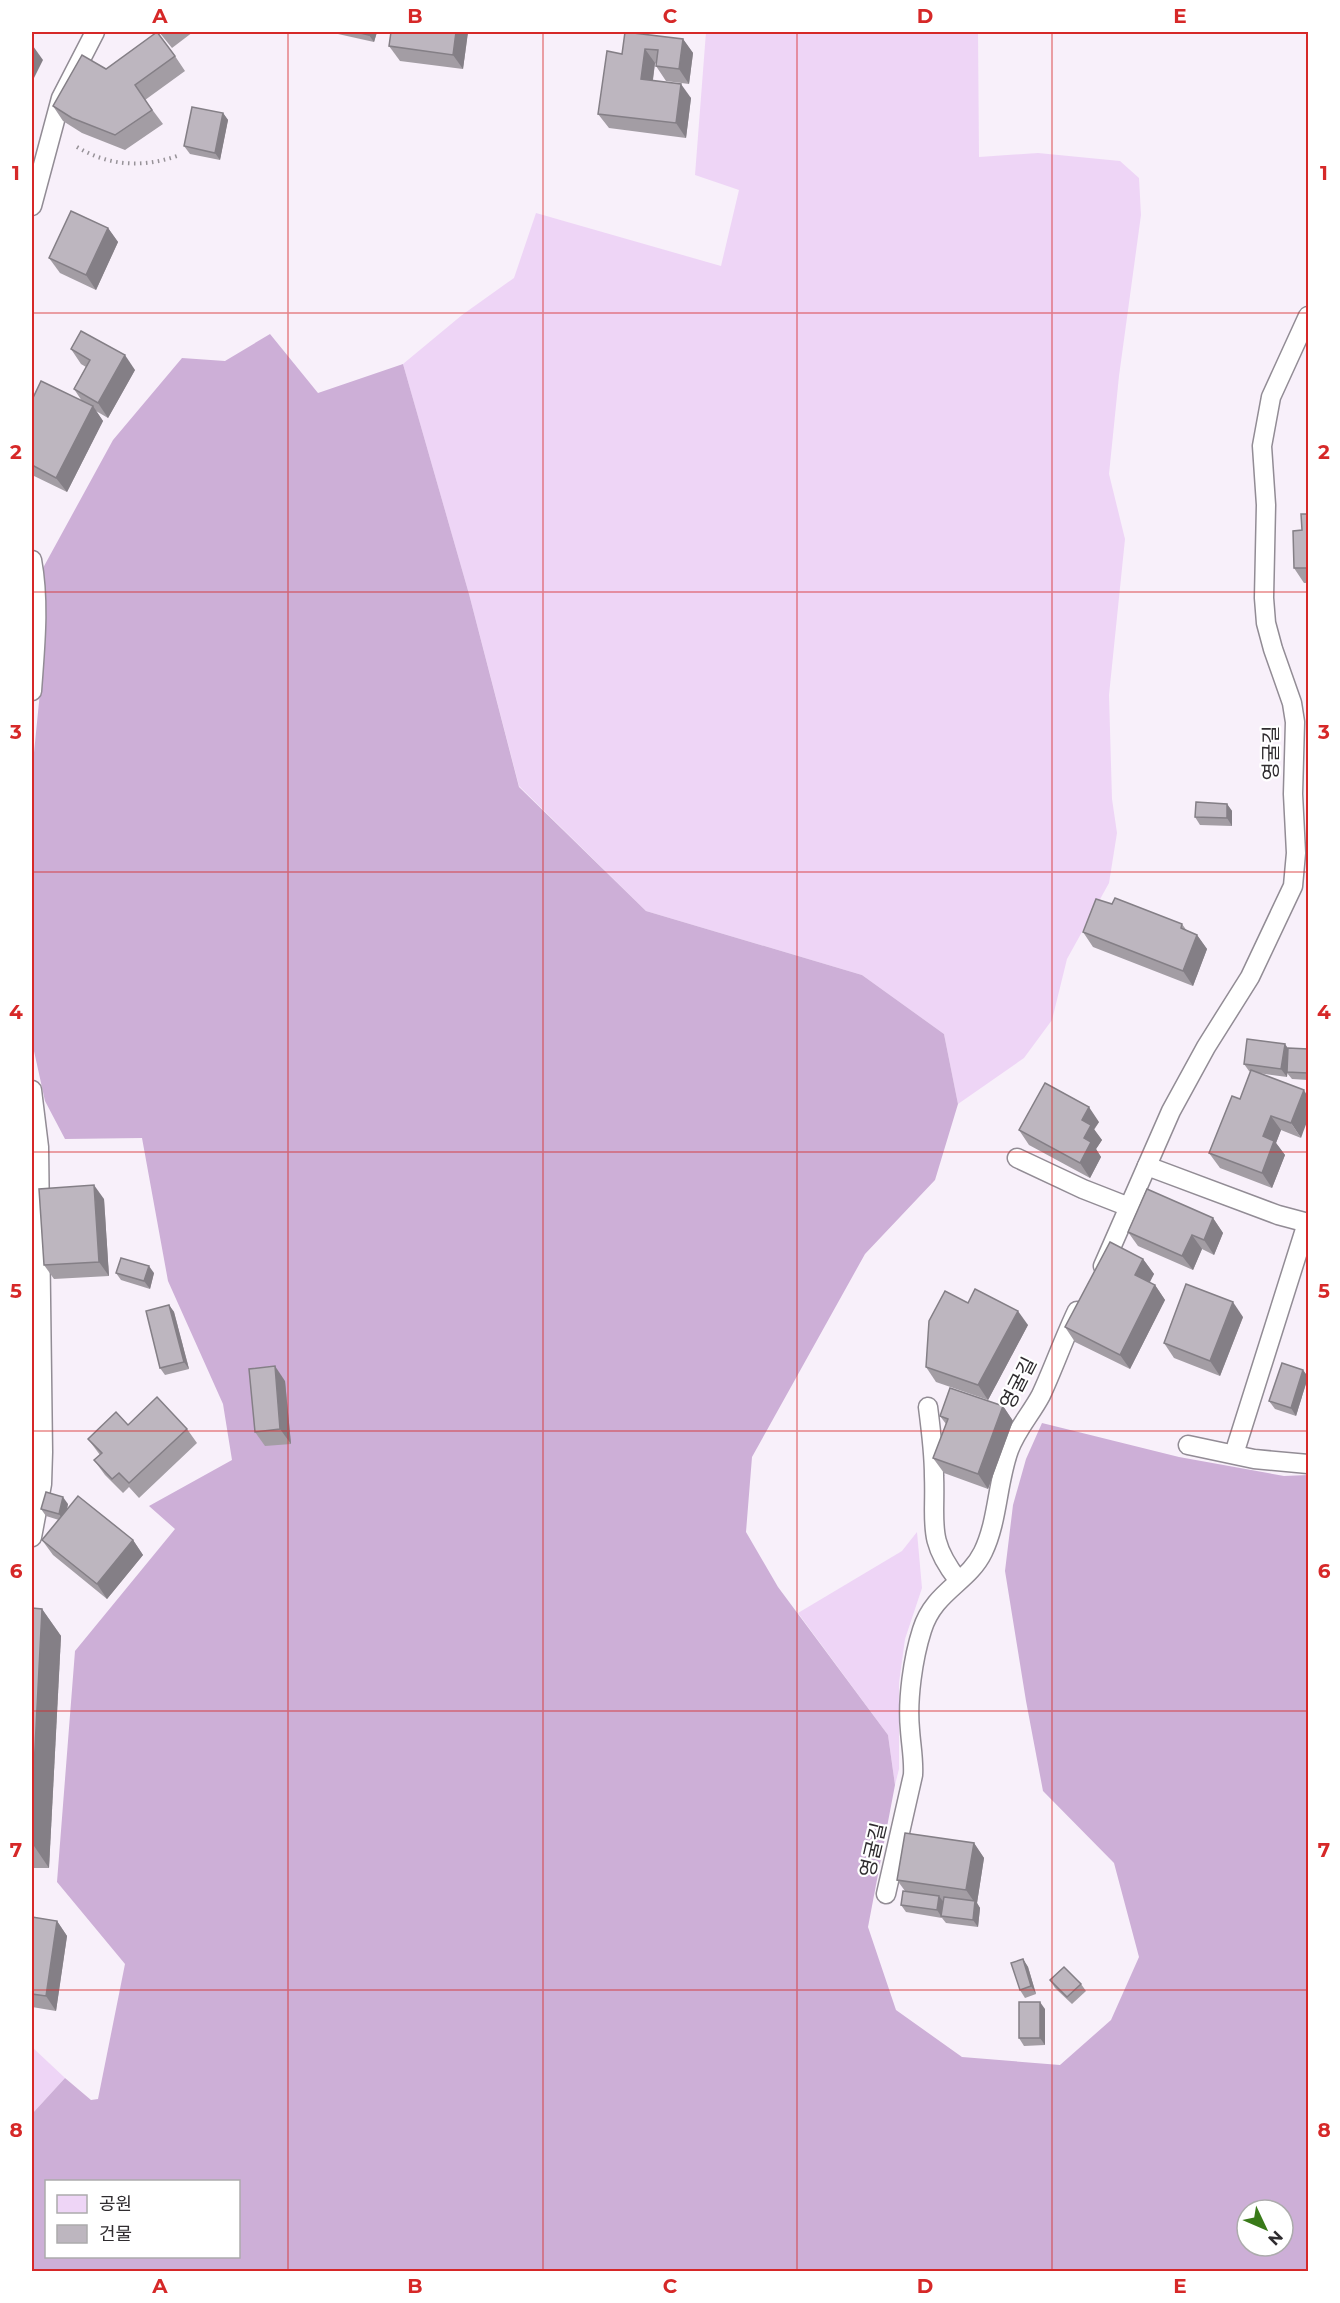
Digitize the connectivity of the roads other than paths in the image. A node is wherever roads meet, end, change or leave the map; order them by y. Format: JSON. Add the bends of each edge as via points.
{"nodes":[{"id":1,"x":95,"y":32,"type":"edge"},
{"id":2,"x":32,"y":206,"type":"edge"},
{"id":3,"x":1308,"y":316,"type":"edge"},
{"id":4,"x":32,"y":560,"type":"edge"},
{"id":5,"x":32,"y":691,"type":"edge"},
{"id":6,"x":32,"y":1090,"type":"edge"},
{"id":7,"x":1017,"y":1158,"type":"dead end"},
{"id":8,"x":1147,"y":1166,"type":"junction"},
{"id":9,"x":1129,"y":1207,"type":"junction"},
{"id":10,"x":1308,"y":1223,"type":"edge"},
{"id":11,"x":928,"y":1407,"type":"dead end"},
{"id":12,"x":1188,"y":1445,"type":"dead end"},
{"id":13,"x":1234,"y":1454,"type":"junction"},
{"id":14,"x":1308,"y":1464,"type":"edge"},
{"id":15,"x":32,"y":1537,"type":"edge"},
{"id":16,"x":958,"y":1580,"type":"junction"},
{"id":17,"x":886,"y":1893,"type":"dead end"}],
"edges":[{"from":1,"to":2,"type":"lane","via":[[61,99]]},
{"from":3,"to":8,"type":"lane","name":"영굴길","via":[[1271,397],[1262,446],[1266,623],[1295,722],[1293,886],[1250,977],[1171,1111]]},
{"from":4,"to":5,"type":"lane","via":[[36,639]]},
{"from":6,"to":15,"type":"lane","via":[[39,1147],[43,1452],[42,1484]]},
{"from":7,"to":9,"type":"lane"},
{"from":8,"to":9,"type":"lane","name":"영굴길"},
{"from":8,"to":10,"type":"lane"},
{"from":9,"to":16,"type":"lane","name":"영굴길","via":[[1041,1393],[1014,1437],[983,1553]]},
{"from":10,"to":13,"type":"lane"},
{"from":11,"to":16,"type":"lane","via":[[934,1479],[933,1530],[938,1548]]},
{"from":12,"to":13,"type":"lane"},
{"from":13,"to":14,"type":"lane"},
{"from":16,"to":17,"type":"lane","name":"영굴길","via":[[931,1609],[915,1656],[909,1728],[913,1775]]}]}
